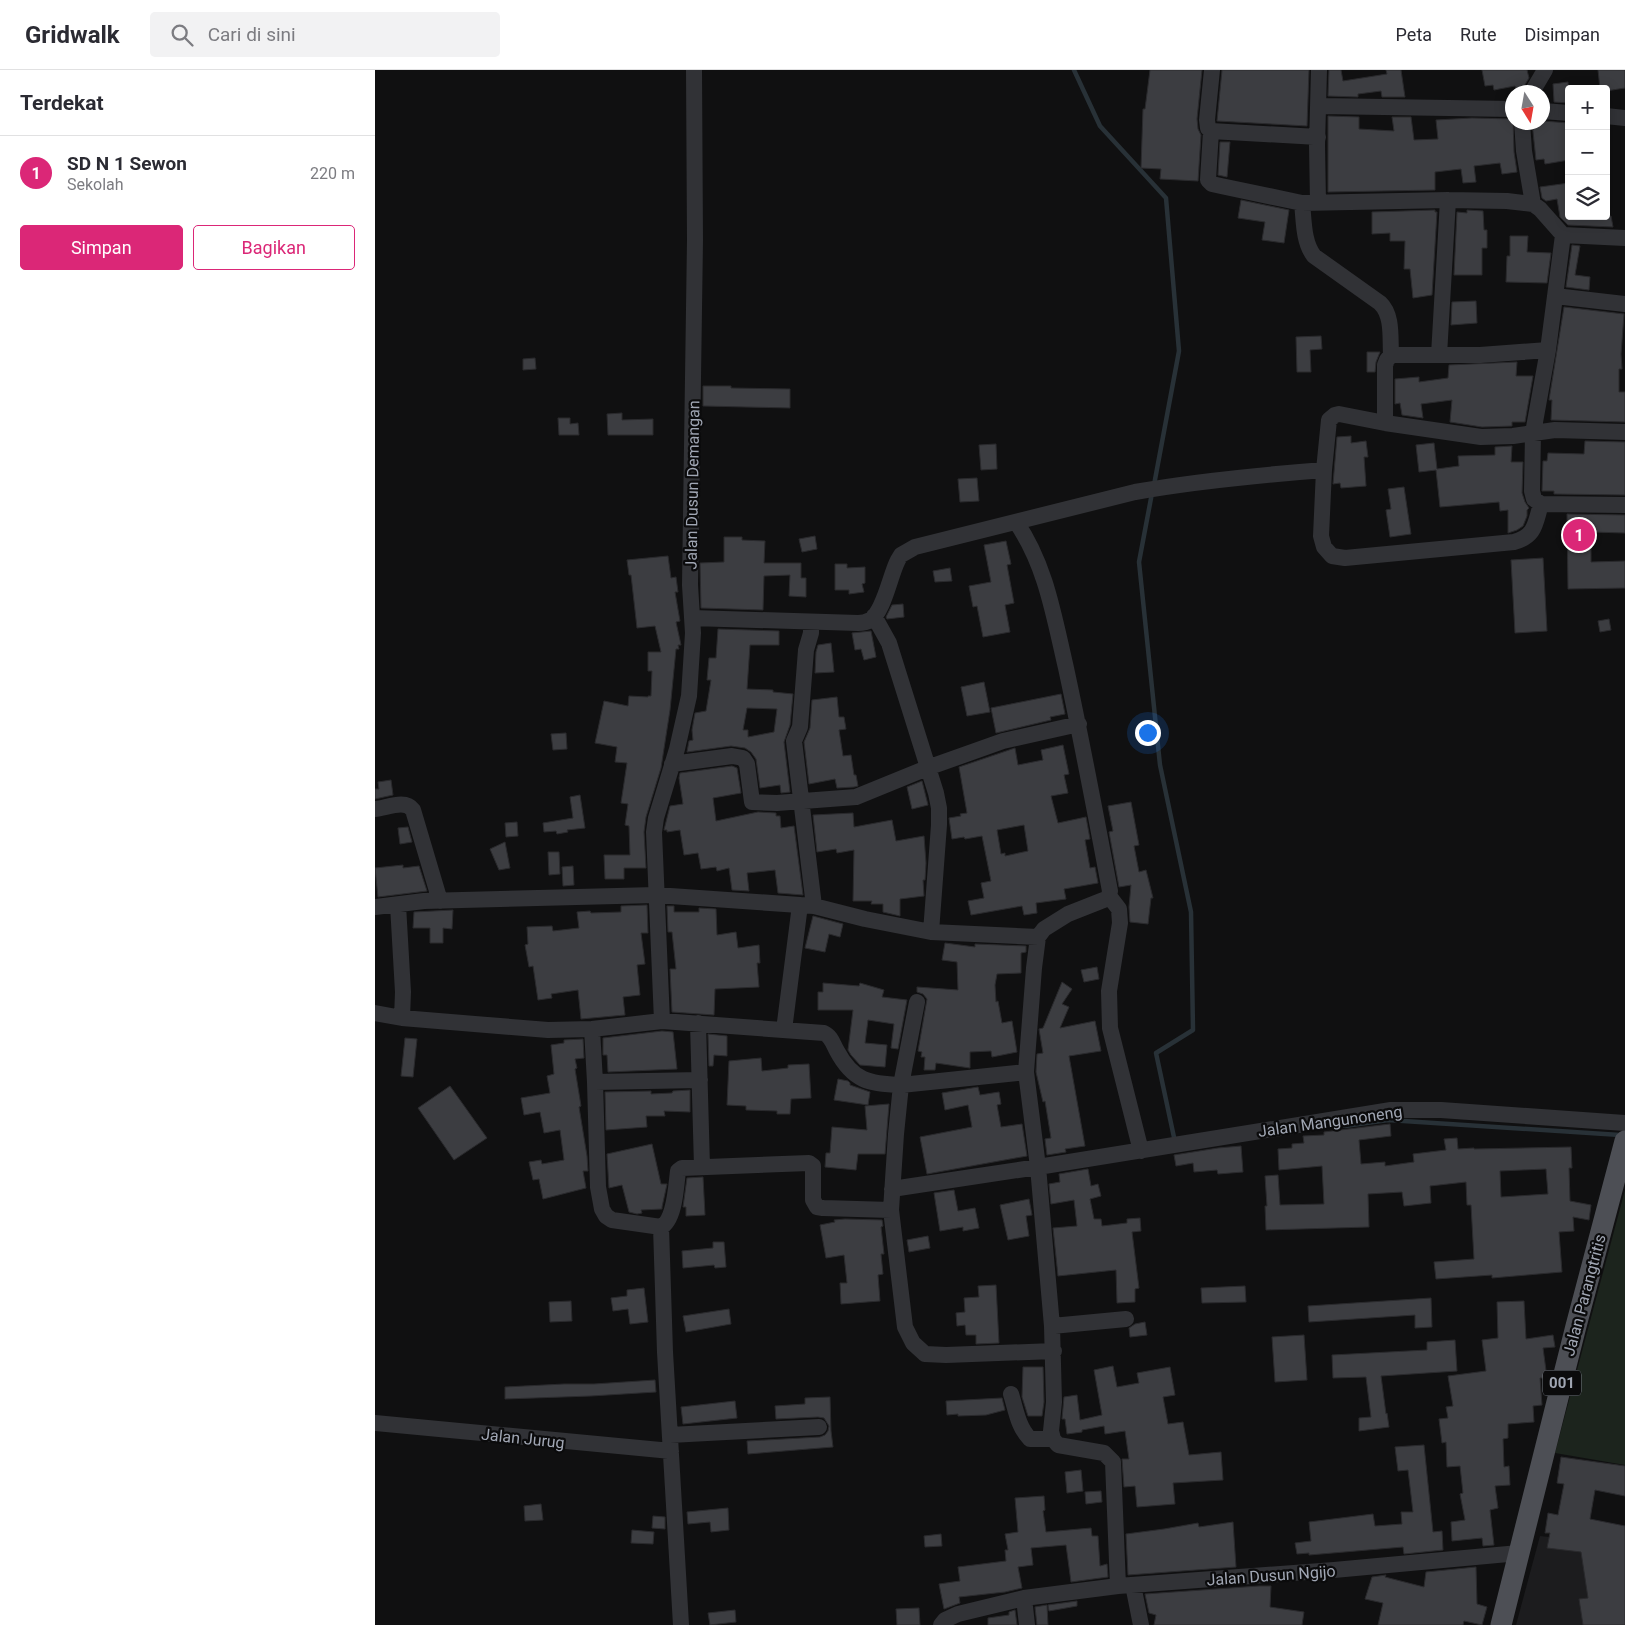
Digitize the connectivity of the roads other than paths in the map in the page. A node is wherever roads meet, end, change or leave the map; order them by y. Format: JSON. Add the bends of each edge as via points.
{"nodes":[{"id":1,"x":694,"y":70,"type":"edge"},
{"id":2,"x":1212,"y":70,"type":"edge"},
{"id":3,"x":1319,"y":70,"type":"edge"},
{"id":4,"x":1545,"y":70,"type":"edge"},
{"id":5,"x":1536,"y":85,"type":"edge"},
{"id":6,"x":1319,"y":106,"type":"junction"},
{"id":7,"x":1505,"y":109,"type":"edge"},
{"id":8,"x":1550,"y":112,"type":"edge"},
{"id":9,"x":1565,"y":113,"type":"edge"},
{"id":10,"x":1610,"y":116,"type":"edge"},
{"id":11,"x":1625,"y":118,"type":"edge"},
{"id":12,"x":1523,"y":130,"type":"edge"},
{"id":13,"x":1211,"y":131,"type":"junction"},
{"id":14,"x":1318,"y":137,"type":"junction"},
{"id":15,"x":1448,"y":200,"type":"junction"},
{"id":16,"x":1310,"y":203,"type":"junction"},
{"id":17,"x":1533,"y":204,"type":"junction"},
{"id":18,"x":1563,"y":235,"type":"junction"},
{"id":19,"x":1625,"y":238,"type":"edge"},
{"id":20,"x":1555,"y":296,"type":"junction"},
{"id":21,"x":1625,"y":304,"type":"edge"},
{"id":22,"x":1548,"y":350,"type":"junction"},
{"id":23,"x":1391,"y":355,"type":"junction"},
{"id":24,"x":1439,"y":355,"type":"junction"},
{"id":25,"x":1385,"y":423,"type":"junction"},
{"id":26,"x":1625,"y":432,"type":"edge"},
{"id":27,"x":1533,"y":433,"type":"junction"},
{"id":28,"x":1323,"y":470,"type":"junction"},
{"id":29,"x":1541,"y":504,"type":"junction"},
{"id":30,"x":1625,"y":505,"type":"edge"},
{"id":31,"x":1016,"y":522,"type":"junction"},
{"id":32,"x":874,"y":616,"type":"junction"},
{"id":33,"x":692,"y":618,"type":"junction"},
{"id":34,"x":811,"y":622,"type":"junction"},
{"id":35,"x":1079,"y":724,"type":"junction"},
{"id":36,"x":672,"y":764,"type":"junction"},
{"id":37,"x":927,"y":768,"type":"junction"},
{"id":38,"x":801,"y":801,"type":"junction"},
{"id":39,"x":375,"y":809,"type":"edge"},
{"id":40,"x":656,"y":895,"type":"junction"},
{"id":41,"x":1109,"y":896,"type":"junction"},
{"id":42,"x":440,"y":901,"type":"junction"},
{"id":43,"x":398,"y":904,"type":"junction"},
{"id":44,"x":807,"y":906,"type":"junction"},
{"id":45,"x":375,"y":907,"type":"edge"},
{"id":46,"x":931,"y":932,"type":"junction"},
{"id":47,"x":1038,"y":937,"type":"junction"},
{"id":48,"x":917,"y":1002,"type":"dead end"},
{"id":49,"x":375,"y":1013,"type":"edge"},
{"id":50,"x":402,"y":1018,"type":"junction"},
{"id":51,"x":662,"y":1021,"type":"junction"},
{"id":52,"x":698,"y":1023,"type":"junction"},
{"id":53,"x":591,"y":1029,"type":"junction"},
{"id":54,"x":784,"y":1030,"type":"junction"},
{"id":55,"x":1026,"y":1072,"type":"junction"},
{"id":56,"x":700,"y":1080,"type":"junction"},
{"id":57,"x":595,"y":1082,"type":"junction"},
{"id":58,"x":901,"y":1085,"type":"junction"},
{"id":59,"x":1625,"y":1123,"type":"edge"},
{"id":60,"x":1625,"y":1141,"type":"edge"},
{"id":61,"x":1141,"y":1151,"type":"junction"},
{"id":62,"x":702,"y":1167,"type":"junction"},
{"id":63,"x":1038,"y":1167,"type":"junction"},
{"id":64,"x":892,"y":1189,"type":"junction"},
{"id":65,"x":891,"y":1210,"type":"junction"},
{"id":66,"x":661,"y":1227,"type":"junction"},
{"id":67,"x":1125,"y":1319,"type":"dead end"},
{"id":68,"x":1052,"y":1326,"type":"junction"},
{"id":69,"x":1054,"y":1351,"type":"junction"},
{"id":70,"x":1011,"y":1394,"type":"dead end"},
{"id":71,"x":375,"y":1423,"type":"edge"},
{"id":72,"x":819,"y":1427,"type":"dead end"},
{"id":73,"x":670,"y":1434,"type":"junction"},
{"id":74,"x":1053,"y":1439,"type":"junction"},
{"id":75,"x":671,"y":1451,"type":"junction"},
{"id":76,"x":1519,"y":1553,"type":"junction"},
{"id":77,"x":1125,"y":1585,"type":"junction"},
{"id":78,"x":1024,"y":1598,"type":"junction"},
{"id":79,"x":681,"y":1625,"type":"edge"},
{"id":80,"x":941,"y":1625,"type":"edge"},
{"id":81,"x":1027,"y":1625,"type":"edge"},
{"id":82,"x":1141,"y":1625,"type":"edge"},
{"id":83,"x":1501,"y":1625,"type":"edge"}],
"edges":[{"from":1,"to":33,"type":"street","name":"Jalan Dusun Demangan"},
{"from":2,"to":13,"type":"street","via":[[1207,120]]},
{"from":3,"to":6,"type":"street"},
{"from":4,"to":5,"type":"street"},
{"from":6,"to":7,"type":"street"},
{"from":6,"to":14,"type":"street"},
{"from":8,"to":9,"type":"street"},
{"from":10,"to":11,"type":"street"},
{"from":12,"to":17,"type":"street"},
{"from":13,"to":14,"type":"street"},
{"from":13,"to":16,"type":"street","via":[[1209,182]]},
{"from":14,"to":16,"type":"street"},
{"from":15,"to":16,"type":"street"},
{"from":15,"to":17,"type":"street"},
{"from":15,"to":24,"type":"street"},
{"from":16,"to":23,"type":"street","via":[[1307,242],[1310,251],[1386,310]]},
{"from":17,"to":18,"type":"street"},
{"from":18,"to":19,"type":"street"},
{"from":18,"to":20,"type":"street"},
{"from":20,"to":21,"type":"street"},
{"from":20,"to":22,"type":"street"},
{"from":22,"to":24,"type":"street"},
{"from":22,"to":27,"type":"street"},
{"from":23,"to":24,"type":"street"},
{"from":23,"to":25,"type":"street","via":[[1385,365]]},
{"from":25,"to":27,"type":"street","via":[[1481,437]]},
{"from":25,"to":28,"type":"street","via":[[1339,414],[1331,417]]},
{"from":26,"to":27,"type":"street","via":[[1555,430]]},
{"from":27,"to":29,"type":"street","via":[[1532,491],[1533,499]]},
{"from":28,"to":29,"type":"street","via":[[1321,536],[1324,547],[1332,556],[1345,558],[1514,542],[1530,535]]},
{"from":28,"to":31,"type":"street","via":[[1170,486]]},
{"from":29,"to":30,"type":"street"},
{"from":31,"to":32,"type":"street","via":[[907,551],[894,566],[880,608]]},
{"from":31,"to":35,"type":"street","via":[[1039,566],[1051,604]]},
{"from":32,"to":34,"type":"street","via":[[858,623]]},
{"from":32,"to":37,"type":"street","via":[[889,643]]},
{"from":33,"to":34,"type":"street"},
{"from":33,"to":36,"type":"street","name":"Jalan Dusun Demangan","via":[[689,696]]},
{"from":34,"to":38,"type":"street","via":[[800,727],[794,741]]},
{"from":35,"to":37,"type":"street","via":[[1003,741]]},
{"from":35,"to":41,"type":"street"},
{"from":36,"to":38,"type":"street","via":[[738,756],[747,764],[752,802]]},
{"from":36,"to":40,"type":"street","name":"Jalan Dusun Demangan","via":[[654,832]]},
{"from":37,"to":38,"type":"street","via":[[856,797]]},
{"from":37,"to":46,"type":"street","via":[[939,808]]},
{"from":38,"to":44,"type":"street"},
{"from":39,"to":42,"type":"street","via":[[405,804],[413,810]]},
{"from":40,"to":42,"type":"street"},
{"from":40,"to":44,"type":"street"},
{"from":40,"to":51,"type":"street","name":"Jalan Dusun Demangan"},
{"from":41,"to":47,"type":"street","via":[[1051,923]]},
{"from":41,"to":61,"type":"street","via":[[1119,909],[1120,923],[1111,967],[1110,1028]]},
{"from":42,"to":43,"type":"street"},
{"from":43,"to":45,"type":"street"},
{"from":43,"to":50,"type":"street"},
{"from":44,"to":46,"type":"street"},
{"from":44,"to":54,"type":"street"},
{"from":46,"to":47,"type":"street"},
{"from":47,"to":55,"type":"street"},
{"from":48,"to":58,"type":"street"},
{"from":49,"to":50,"type":"street"},
{"from":50,"to":53,"type":"street","via":[[509,1028]]},
{"from":51,"to":52,"type":"street"},
{"from":51,"to":53,"type":"street"},
{"from":52,"to":54,"type":"street"},
{"from":52,"to":56,"type":"street"},
{"from":53,"to":57,"type":"street"},
{"from":54,"to":58,"type":"street","via":[[827,1034],[847,1068],[857,1077],[881,1084]]},
{"from":55,"to":58,"type":"street"},
{"from":55,"to":63,"type":"street"},
{"from":56,"to":57,"type":"street"},
{"from":56,"to":62,"type":"street"},
{"from":57,"to":66,"type":"street","via":[[598,1187],[602,1209],[612,1220]]},
{"from":58,"to":64,"type":"street"},
{"from":59,"to":61,"type":"street","name":"Jalan Mangunoneng","via":[[1441,1110],[1391,1110]]},
{"from":60,"to":76,"type":"main road","name":"Jalan Parangtritis","number":"001"},
{"from":61,"to":63,"type":"street","name":"Jalan Mangunoneng"},
{"from":62,"to":65,"type":"street","via":[[812,1163],[813,1200],[817,1207]]},
{"from":62,"to":66,"type":"street","via":[[679,1170],[670,1215]]},
{"from":63,"to":64,"type":"street","name":"Jalan Mangunoneng"},
{"from":63,"to":68,"type":"street"},
{"from":64,"to":65,"type":"street"},
{"from":65,"to":69,"type":"street","via":[[905,1327],[913,1343],[925,1354]]},
{"from":66,"to":73,"type":"street"},
{"from":67,"to":68,"type":"street"},
{"from":68,"to":69,"type":"street"},
{"from":69,"to":74,"type":"street"},
{"from":70,"to":74,"type":"street","via":[[1024,1433],[1030,1439]]},
{"from":71,"to":75,"type":"street","name":"Jalan Jurug"},
{"from":72,"to":73,"type":"street"},
{"from":73,"to":75,"type":"street"},
{"from":74,"to":77,"type":"street","via":[[1057,1445],[1105,1453],[1113,1462]]},
{"from":75,"to":79,"type":"street"},
{"from":76,"to":77,"type":"street","name":"Jalan Dusun Ngijo"},
{"from":76,"to":83,"type":"main road","name":"Jalan Parangtritis","number":"001"},
{"from":77,"to":78,"type":"street","name":"Jalan Dusun Ngijo"},
{"from":77,"to":82,"type":"street"},
{"from":78,"to":80,"type":"street","name":"Jalan Dusun Ngijo","via":[[958,1614]]},
{"from":78,"to":81,"type":"street"}]}
